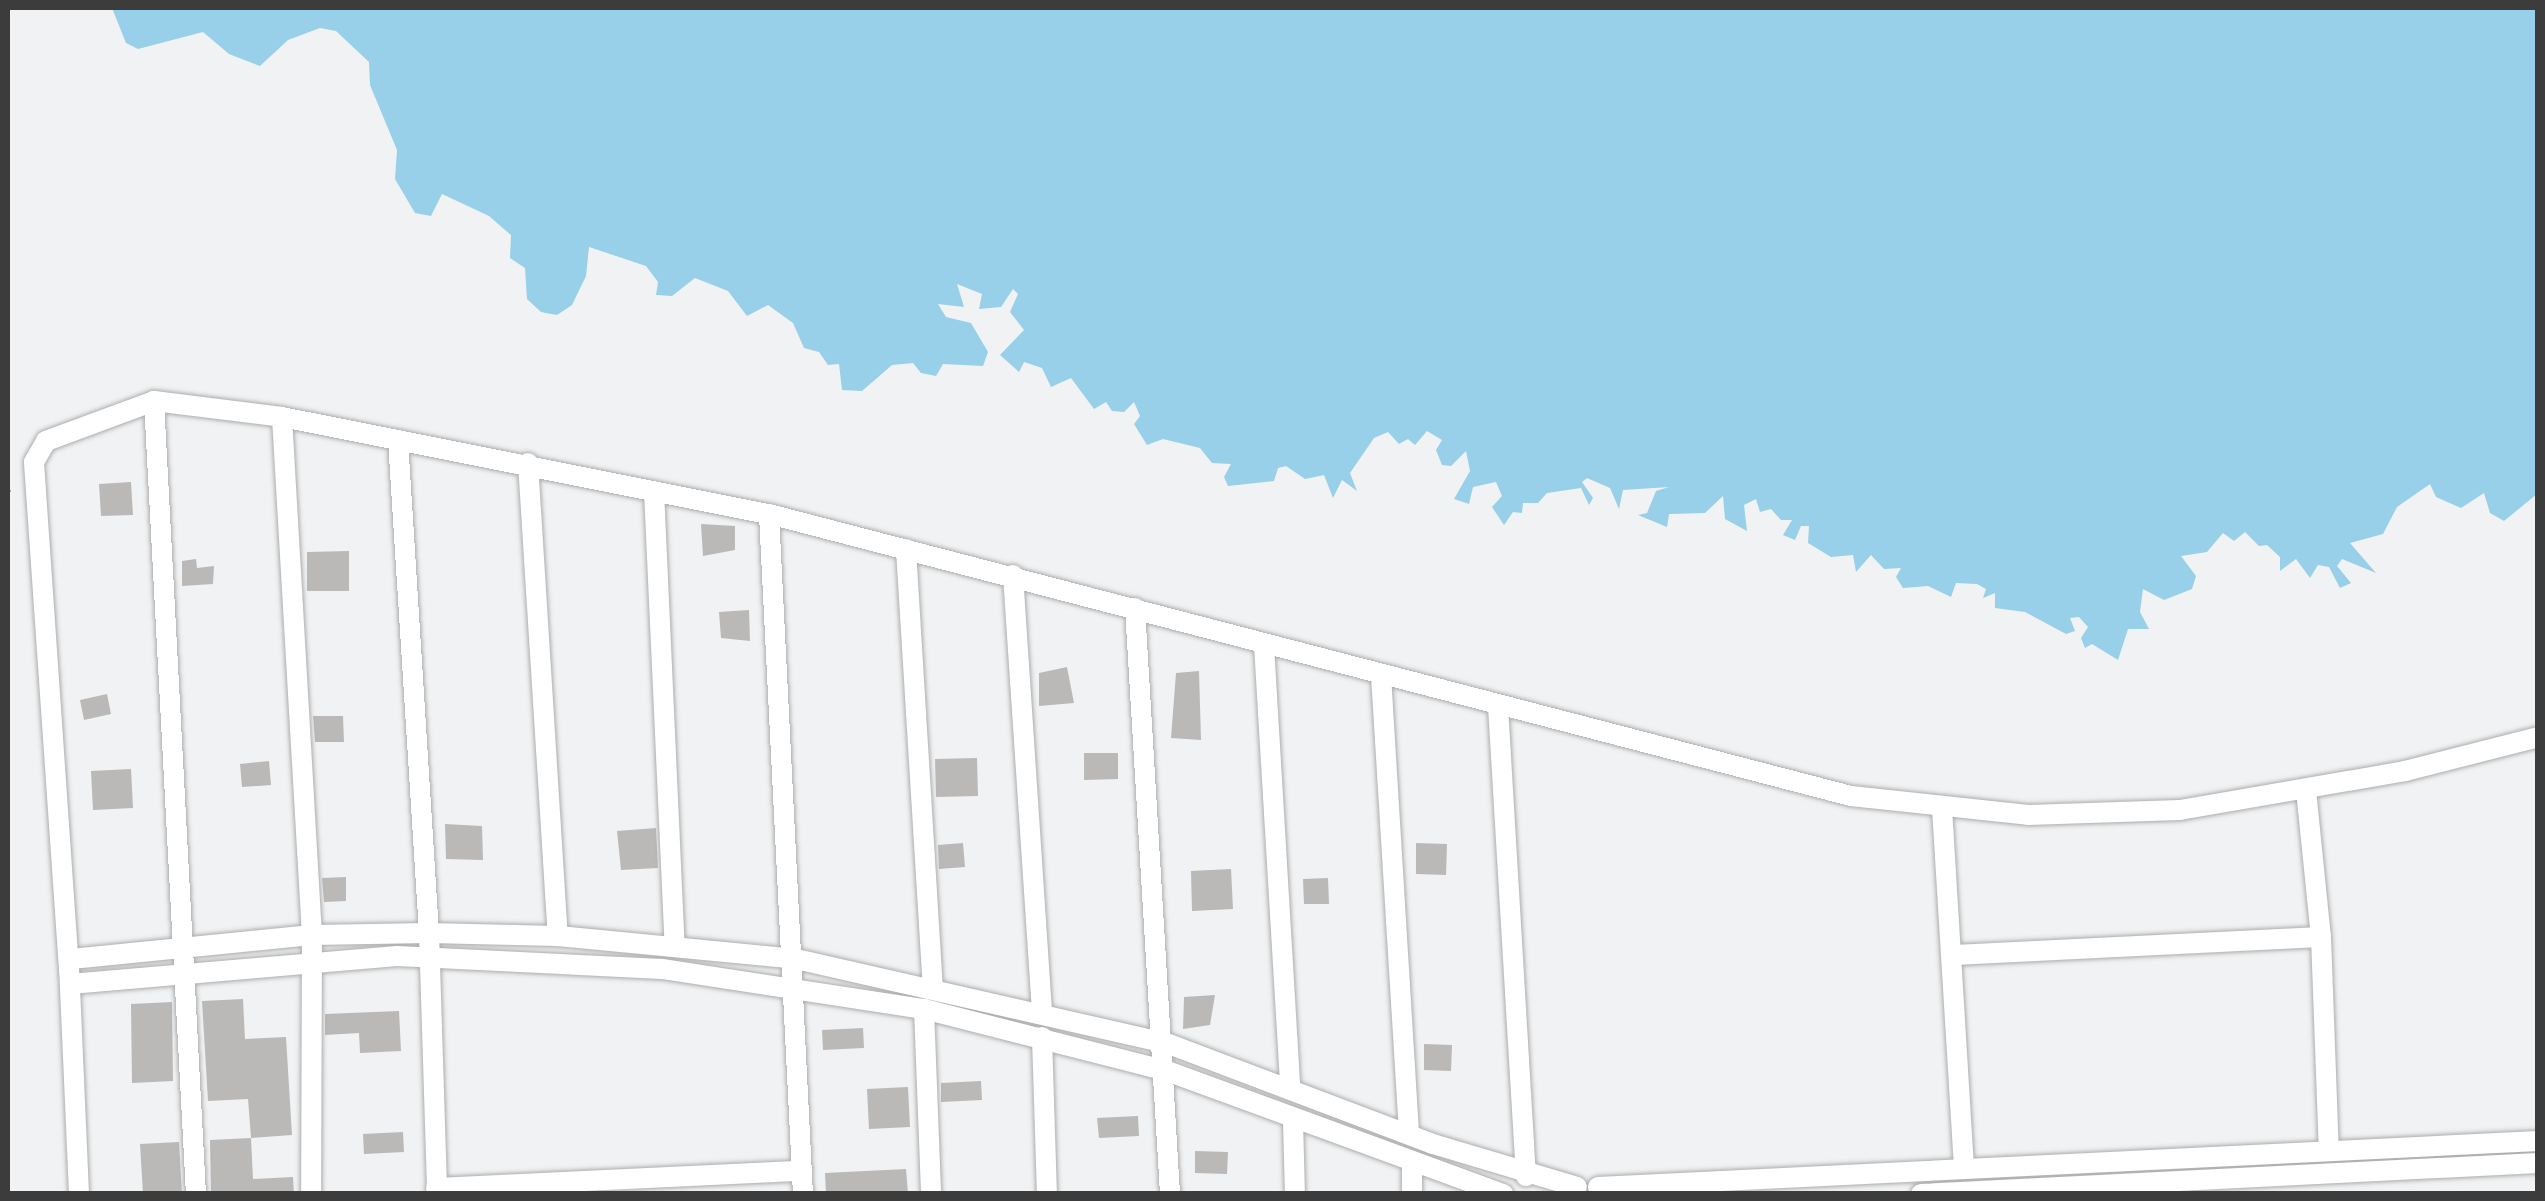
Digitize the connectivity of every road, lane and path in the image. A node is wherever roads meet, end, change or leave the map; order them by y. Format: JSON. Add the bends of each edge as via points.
{"nodes":[{"id":1,"x":154,"y":401,"type":"junction"},
{"id":2,"x":282,"y":416,"type":"junction"},
{"id":3,"x":398,"y":440,"type":"junction"},
{"id":4,"x":528,"y":463,"type":"junction"},
{"id":5,"x":654,"y":491,"type":"junction"},
{"id":6,"x":769,"y":514,"type":"junction"},
{"id":7,"x":906,"y":549,"type":"junction"},
{"id":8,"x":1013,"y":575,"type":"junction"},
{"id":9,"x":1135,"y":608,"type":"junction"},
{"id":10,"x":1264,"y":644,"type":"junction"},
{"id":11,"x":1381,"y":675,"type":"junction"},
{"id":12,"x":1498,"y":706,"type":"junction"},
{"id":13,"x":2538,"y":738,"type":"edge"},
{"id":14,"x":2306,"y":790,"type":"junction"},
{"id":15,"x":1942,"y":808,"type":"junction"},
{"id":16,"x":429,"y":932,"type":"junction"},
{"id":17,"x":312,"y":935,"type":"junction"},
{"id":18,"x":558,"y":936,"type":"junction"},
{"id":19,"x":2321,"y":936,"type":"junction"},
{"id":20,"x":187,"y":945,"type":"junction"},
{"id":21,"x":676,"y":947,"type":"junction"},
{"id":22,"x":1954,"y":954,"type":"junction"},
{"id":23,"x":71,"y":959,"type":"junction"},
{"id":24,"x":796,"y":959,"type":"junction"},
{"id":25,"x":430,"y":960,"type":"junction"},
{"id":26,"x":310,"y":961,"type":"junction"},
{"id":27,"x":185,"y":971,"type":"junction"},
{"id":28,"x":70,"y":984,"type":"junction"},
{"id":29,"x":797,"y":986,"type":"junction"},
{"id":30,"x":933,"y":988,"type":"junction"},
{"id":31,"x":924,"y":1008,"type":"junction"},
{"id":32,"x":1042,"y":1010,"type":"junction"},
{"id":33,"x":1042,"y":1038,"type":"junction"},
{"id":34,"x":1166,"y":1043,"type":"junction"},
{"id":35,"x":1168,"y":1071,"type":"junction"},
{"id":36,"x":1290,"y":1089,"type":"junction"},
{"id":37,"x":1293,"y":1120,"type":"junction"},
{"id":38,"x":1408,"y":1134,"type":"junction"},
{"id":39,"x":2538,"y":1141,"type":"edge"},
{"id":40,"x":2329,"y":1151,"type":"junction"},
{"id":41,"x":2538,"y":1163,"type":"edge"},
{"id":42,"x":1412,"y":1164,"type":"junction"},
{"id":43,"x":1964,"y":1168,"type":"junction"},
{"id":44,"x":802,"y":1171,"type":"junction"},
{"id":45,"x":1526,"y":1176,"type":"junction"},
{"id":46,"x":679,"y":1185,"type":"edge"},
{"id":47,"x":563,"y":1188,"type":"edge"},
{"id":48,"x":1586,"y":1190,"type":"edge"},
{"id":49,"x":436,"y":1191,"type":"edge"},
{"id":50,"x":78,"y":1194,"type":"edge"},
{"id":51,"x":196,"y":1194,"type":"edge"},
{"id":52,"x":311,"y":1194,"type":"edge"},
{"id":53,"x":803,"y":1194,"type":"edge"},
{"id":54,"x":931,"y":1194,"type":"edge"},
{"id":55,"x":1047,"y":1194,"type":"edge"},
{"id":56,"x":1170,"y":1194,"type":"edge"},
{"id":57,"x":1295,"y":1194,"type":"edge"},
{"id":58,"x":1412,"y":1194,"type":"edge"},
{"id":59,"x":1502,"y":1194,"type":"edge"},
{"id":60,"x":1921,"y":1194,"type":"edge"}],
"edges":[{"from":1,"to":2,"type":"street"},
{"from":1,"to":20,"type":"street"},
{"from":1,"to":23,"type":"street","via":[[46,440],[34,462]]},
{"from":2,"to":3,"type":"street"},
{"from":2,"to":17,"type":"street"},
{"from":3,"to":4,"type":"street"},
{"from":3,"to":16,"type":"street"},
{"from":4,"to":5,"type":"street"},
{"from":4,"to":18,"type":"street"},
{"from":5,"to":6,"type":"street"},
{"from":5,"to":21,"type":"street"},
{"from":6,"to":7,"type":"street"},
{"from":6,"to":24,"type":"street"},
{"from":7,"to":8,"type":"street"},
{"from":7,"to":30,"type":"street"},
{"from":8,"to":9,"type":"street"},
{"from":8,"to":32,"type":"street"},
{"from":9,"to":10,"type":"street"},
{"from":9,"to":34,"type":"street"},
{"from":10,"to":11,"type":"street"},
{"from":10,"to":36,"type":"street"},
{"from":11,"to":12,"type":"street"},
{"from":11,"to":38,"type":"street"},
{"from":12,"to":15,"type":"street","via":[[1802,786]]},
{"from":12,"to":45,"type":"street"},
{"from":13,"to":14,"type":"street"},
{"from":14,"to":15,"type":"street","via":[[2128,813]]},
{"from":14,"to":19,"type":"street"},
{"from":15,"to":22,"type":"street"},
{"from":16,"to":17,"type":"street"},
{"from":16,"to":18,"type":"street"},
{"from":16,"to":25,"type":"street"},
{"from":17,"to":20,"type":"street"},
{"from":17,"to":26,"type":"street"},
{"from":18,"to":21,"type":"street"},
{"from":19,"to":22,"type":"street"},
{"from":19,"to":40,"type":"street"},
{"from":20,"to":23,"type":"street"},
{"from":20,"to":27,"type":"street"},
{"from":21,"to":24,"type":"street"},
{"from":22,"to":43,"type":"street"},
{"from":23,"to":28,"type":"street"},
{"from":24,"to":29,"type":"street"},
{"from":24,"to":30,"type":"street"},
{"from":25,"to":26,"type":"street"},
{"from":25,"to":29,"type":"street","via":[[564,961]]},
{"from":25,"to":49,"type":"street"},
{"from":26,"to":27,"type":"street"},
{"from":26,"to":52,"type":"street"},
{"from":27,"to":28,"type":"street"},
{"from":27,"to":51,"type":"street"},
{"from":28,"to":50,"type":"street"},
{"from":29,"to":31,"type":"street"},
{"from":29,"to":44,"type":"street"},
{"from":30,"to":32,"type":"street"},
{"from":31,"to":33,"type":"street"},
{"from":31,"to":54,"type":"street"},
{"from":32,"to":34,"type":"street"},
{"from":33,"to":35,"type":"street"},
{"from":33,"to":55,"type":"street"},
{"from":34,"to":35,"type":"street"},
{"from":34,"to":36,"type":"street"},
{"from":35,"to":37,"type":"street"},
{"from":35,"to":56,"type":"street"},
{"from":36,"to":38,"type":"street"},
{"from":37,"to":42,"type":"street"},
{"from":37,"to":57,"type":"street"},
{"from":38,"to":45,"type":"street"},
{"from":39,"to":40,"type":"street"},
{"from":40,"to":43,"type":"street"},
{"from":41,"to":60,"type":"street"},
{"from":42,"to":58,"type":"street"},
{"from":42,"to":59,"type":"street"},
{"from":43,"to":48,"type":"street"},
{"from":44,"to":46,"type":"street"},
{"from":44,"to":53,"type":"street"},
{"from":45,"to":48,"type":"street"},
{"from":46,"to":47,"type":"street"},
{"from":47,"to":49,"type":"street"}]}
